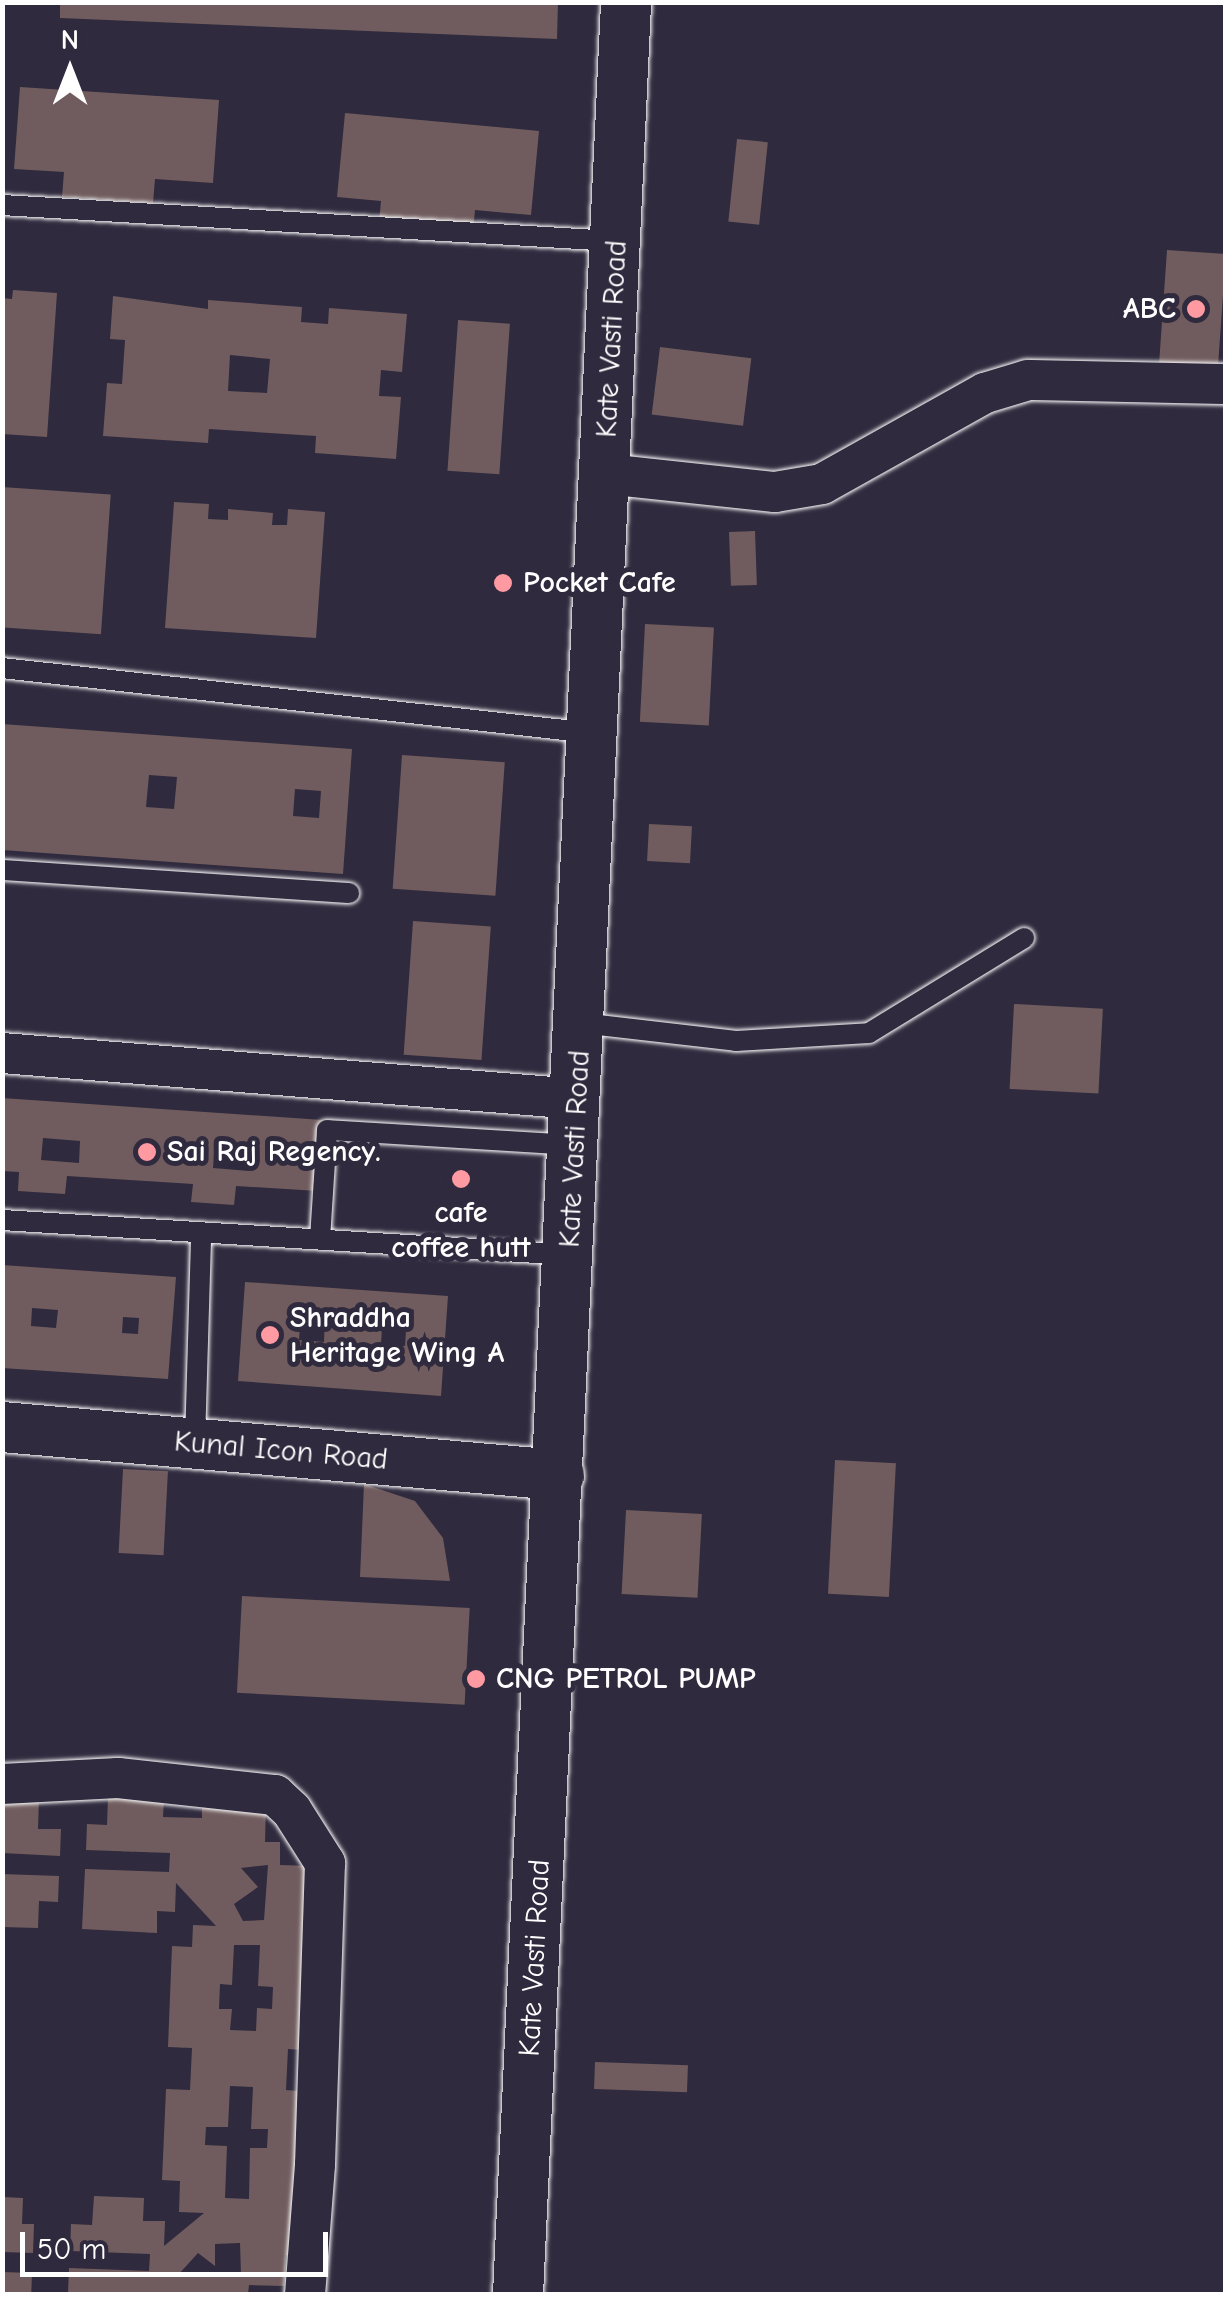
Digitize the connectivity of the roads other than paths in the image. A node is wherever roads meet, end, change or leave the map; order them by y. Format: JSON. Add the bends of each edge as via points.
{"nodes":[{"id":1,"x":626,"y":2,"type":"edge"},
{"id":2,"x":2,"y":205,"type":"edge"},
{"id":3,"x":616,"y":241,"type":"junction"},
{"id":4,"x":1226,"y":384,"type":"edge"},
{"id":5,"x":606,"y":474,"type":"junction"},
{"id":6,"x":2,"y":668,"type":"edge"},
{"id":7,"x":593,"y":734,"type":"junction"},
{"id":8,"x":2,"y":870,"type":"edge"},
{"id":9,"x":349,"y":894,"type":"dead end"},
{"id":10,"x":1024,"y":938,"type":"dead end"},
{"id":11,"x":581,"y":1022,"type":"junction"},
{"id":12,"x":2,"y":1053,"type":"edge"},
{"id":13,"x":576,"y":1122,"type":"junction"},
{"id":14,"x":2,"y":1220,"type":"edge"},
{"id":15,"x":201,"y":1234,"type":"junction"},
{"id":16,"x":320,"y":1239,"type":"junction"},
{"id":17,"x":570,"y":1256,"type":"junction"},
{"id":18,"x":2,"y":1427,"type":"edge"},
{"id":19,"x":194,"y":1444,"type":"junction"},
{"id":20,"x":559,"y":1476,"type":"junction"},
{"id":21,"x":2,"y":1784,"type":"edge"},
{"id":22,"x":305,"y":2294,"type":"edge"},
{"id":23,"x":518,"y":2294,"type":"edge"}],
"edges":[{"from":1,"to":3,"type":"street","name":"Kate Vasti Road"},
{"from":2,"to":3,"type":"lane"},
{"from":3,"to":5,"type":"street","name":"Kate Vasti Road"},
{"from":4,"to":5,"type":"street","via":[[1028,380],[985,393],[822,484],[775,492]]},
{"from":5,"to":7,"type":"street","name":"Kate Vasti Road"},
{"from":6,"to":7,"type":"lane"},
{"from":7,"to":11,"type":"street","name":"Kate Vasti Road"},
{"from":8,"to":9,"type":"lane"},
{"from":10,"to":11,"type":"lane","via":[[869,1033],[736,1041]]},
{"from":11,"to":13,"type":"street","name":"Kate Vasti Road"},
{"from":12,"to":13,"type":"street"},
{"from":13,"to":16,"type":"lane","via":[[327,1130]]},
{"from":13,"to":17,"type":"street","name":"Kate Vasti Road"},
{"from":14,"to":15,"type":"lane"},
{"from":15,"to":16,"type":"lane"},
{"from":15,"to":19,"type":"lane"},
{"from":16,"to":17,"type":"lane"},
{"from":17,"to":20,"type":"street","name":"Kate Vasti Road"},
{"from":18,"to":19,"type":"street","name":"Kunal Icon Road"},
{"from":19,"to":20,"type":"street","name":"Kunal Icon Road"},
{"from":20,"to":23,"type":"street","name":"Kate Vasti Road"},
{"from":21,"to":22,"type":"street","via":[[118,1778],[275,1795],[326,1863]]}]}
